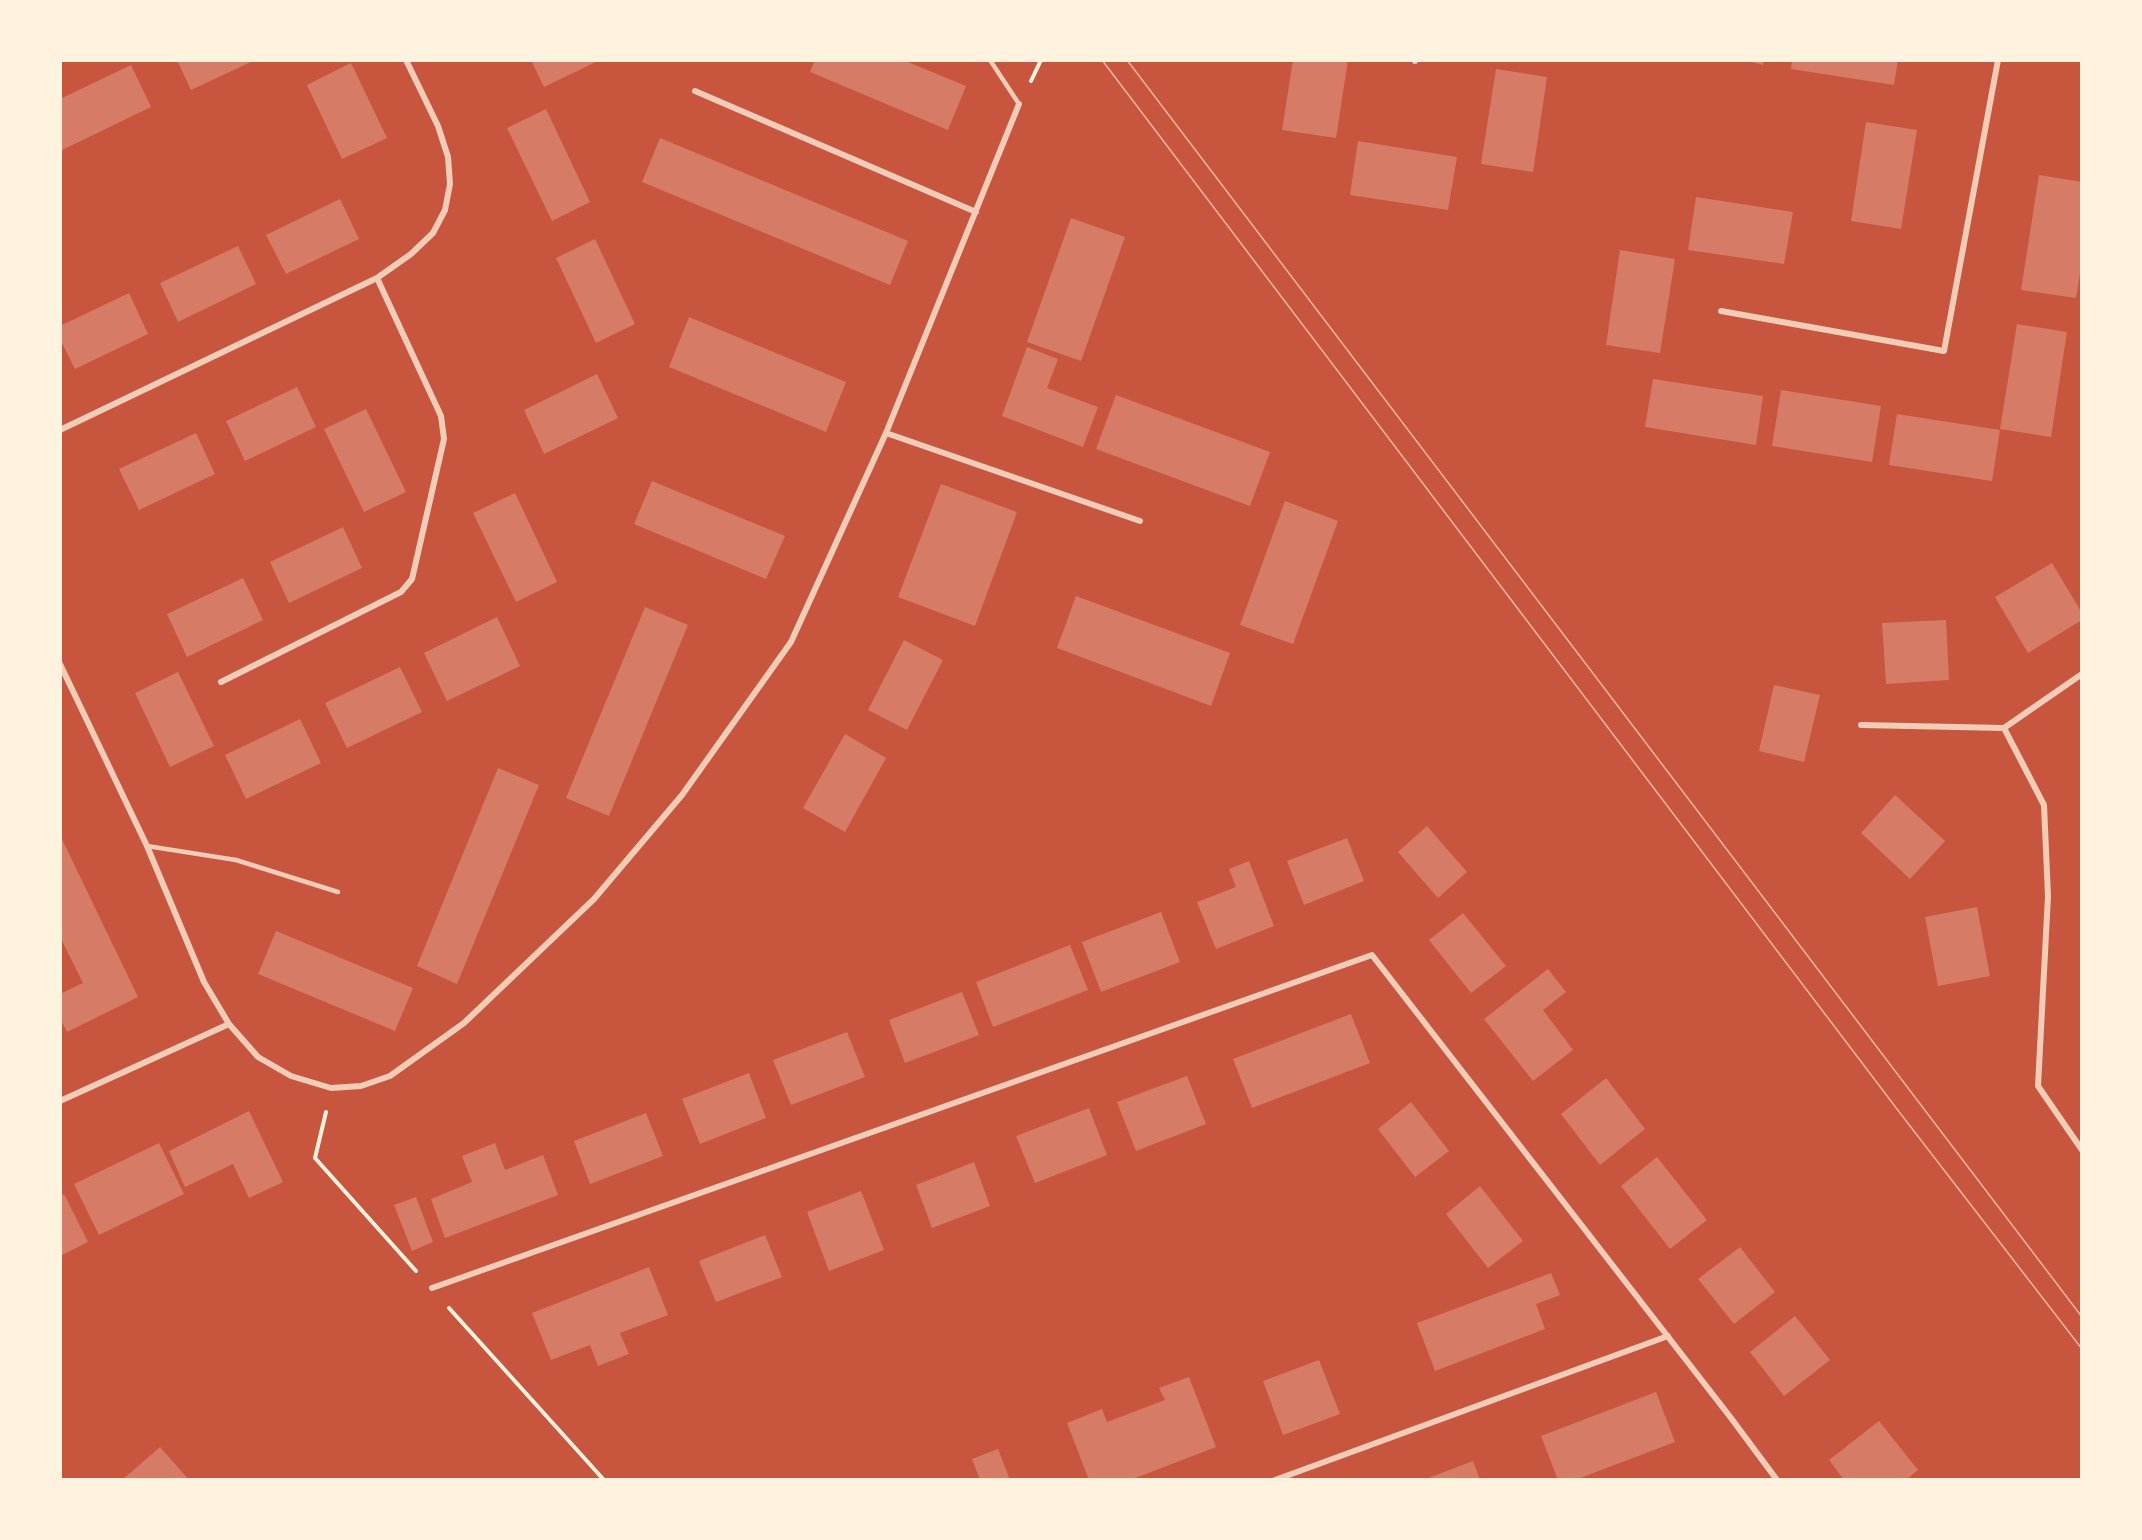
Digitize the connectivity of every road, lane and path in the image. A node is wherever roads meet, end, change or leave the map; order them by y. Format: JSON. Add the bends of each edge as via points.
{"nodes":[{"id":1,"x":406,"y":60,"type":"edge"},
{"id":2,"x":990,"y":60,"type":"edge"},
{"id":3,"x":1998,"y":60,"type":"edge"},
{"id":4,"x":695,"y":92,"type":"dead end"},
{"id":5,"x":1019,"y":105,"type":"joint"},
{"id":6,"x":976,"y":212,"type":"junction"},
{"id":7,"x":377,"y":278,"type":"junction"},
{"id":8,"x":1721,"y":311,"type":"dead end"},
{"id":9,"x":60,"y":430,"type":"edge"},
{"id":10,"x":886,"y":433,"type":"junction"},
{"id":11,"x":1140,"y":521,"type":"dead end"},
{"id":12,"x":60,"y":664,"type":"edge"},
{"id":13,"x":2082,"y":674,"type":"edge"},
{"id":14,"x":222,"y":682,"type":"dead end"},
{"id":15,"x":1861,"y":725,"type":"dead end"},
{"id":16,"x":2004,"y":728,"type":"junction"},
{"id":17,"x":147,"y":846,"type":"junction"},
{"id":18,"x":338,"y":892,"type":"dead end"},
{"id":19,"x":229,"y":1024,"type":"junction"},
{"id":20,"x":60,"y":1101,"type":"edge"},
{"id":21,"x":2082,"y":1150,"type":"edge"},
{"id":22,"x":432,"y":1288,"type":"dead end"},
{"id":23,"x":1668,"y":1336,"type":"junction"},
{"id":24,"x":1275,"y":1480,"type":"edge"},
{"id":25,"x":1777,"y":1480,"type":"edge"}],
"edges":[{"from":1,"to":7,"type":"street","via":[[438,126],[448,156],[450,184],[445,210],[433,233]]},
{"from":2,"to":5,"type":"lane"},
{"from":3,"to":8,"type":"street","via":[[1944,351]]},
{"from":4,"to":6,"type":"street"},
{"from":5,"to":6,"type":"street"},
{"from":6,"to":10,"type":"street"},
{"from":7,"to":9,"type":"street"},
{"from":7,"to":14,"type":"street","via":[[441,416],[444,439],[412,579],[401,592]]},
{"from":10,"to":11,"type":"street"},
{"from":10,"to":19,"type":"street","via":[[791,642],[703,767],[594,899],[464,1023],[390,1076],[362,1086],[331,1088],[291,1076],[258,1057]]},
{"from":12,"to":17,"type":"street"},
{"from":13,"to":16,"type":"street"},
{"from":15,"to":16,"type":"street"},
{"from":16,"to":21,"type":"street","via":[[2044,805],[2048,896],[2038,1086]]},
{"from":17,"to":18,"type":"lane","via":[[236,860]]},
{"from":17,"to":19,"type":"street","via":[[204,982]]},
{"from":19,"to":20,"type":"street"},
{"from":22,"to":23,"type":"street","via":[[1372,955]]},
{"from":23,"to":24,"type":"street"},
{"from":23,"to":25,"type":"street"}]}
